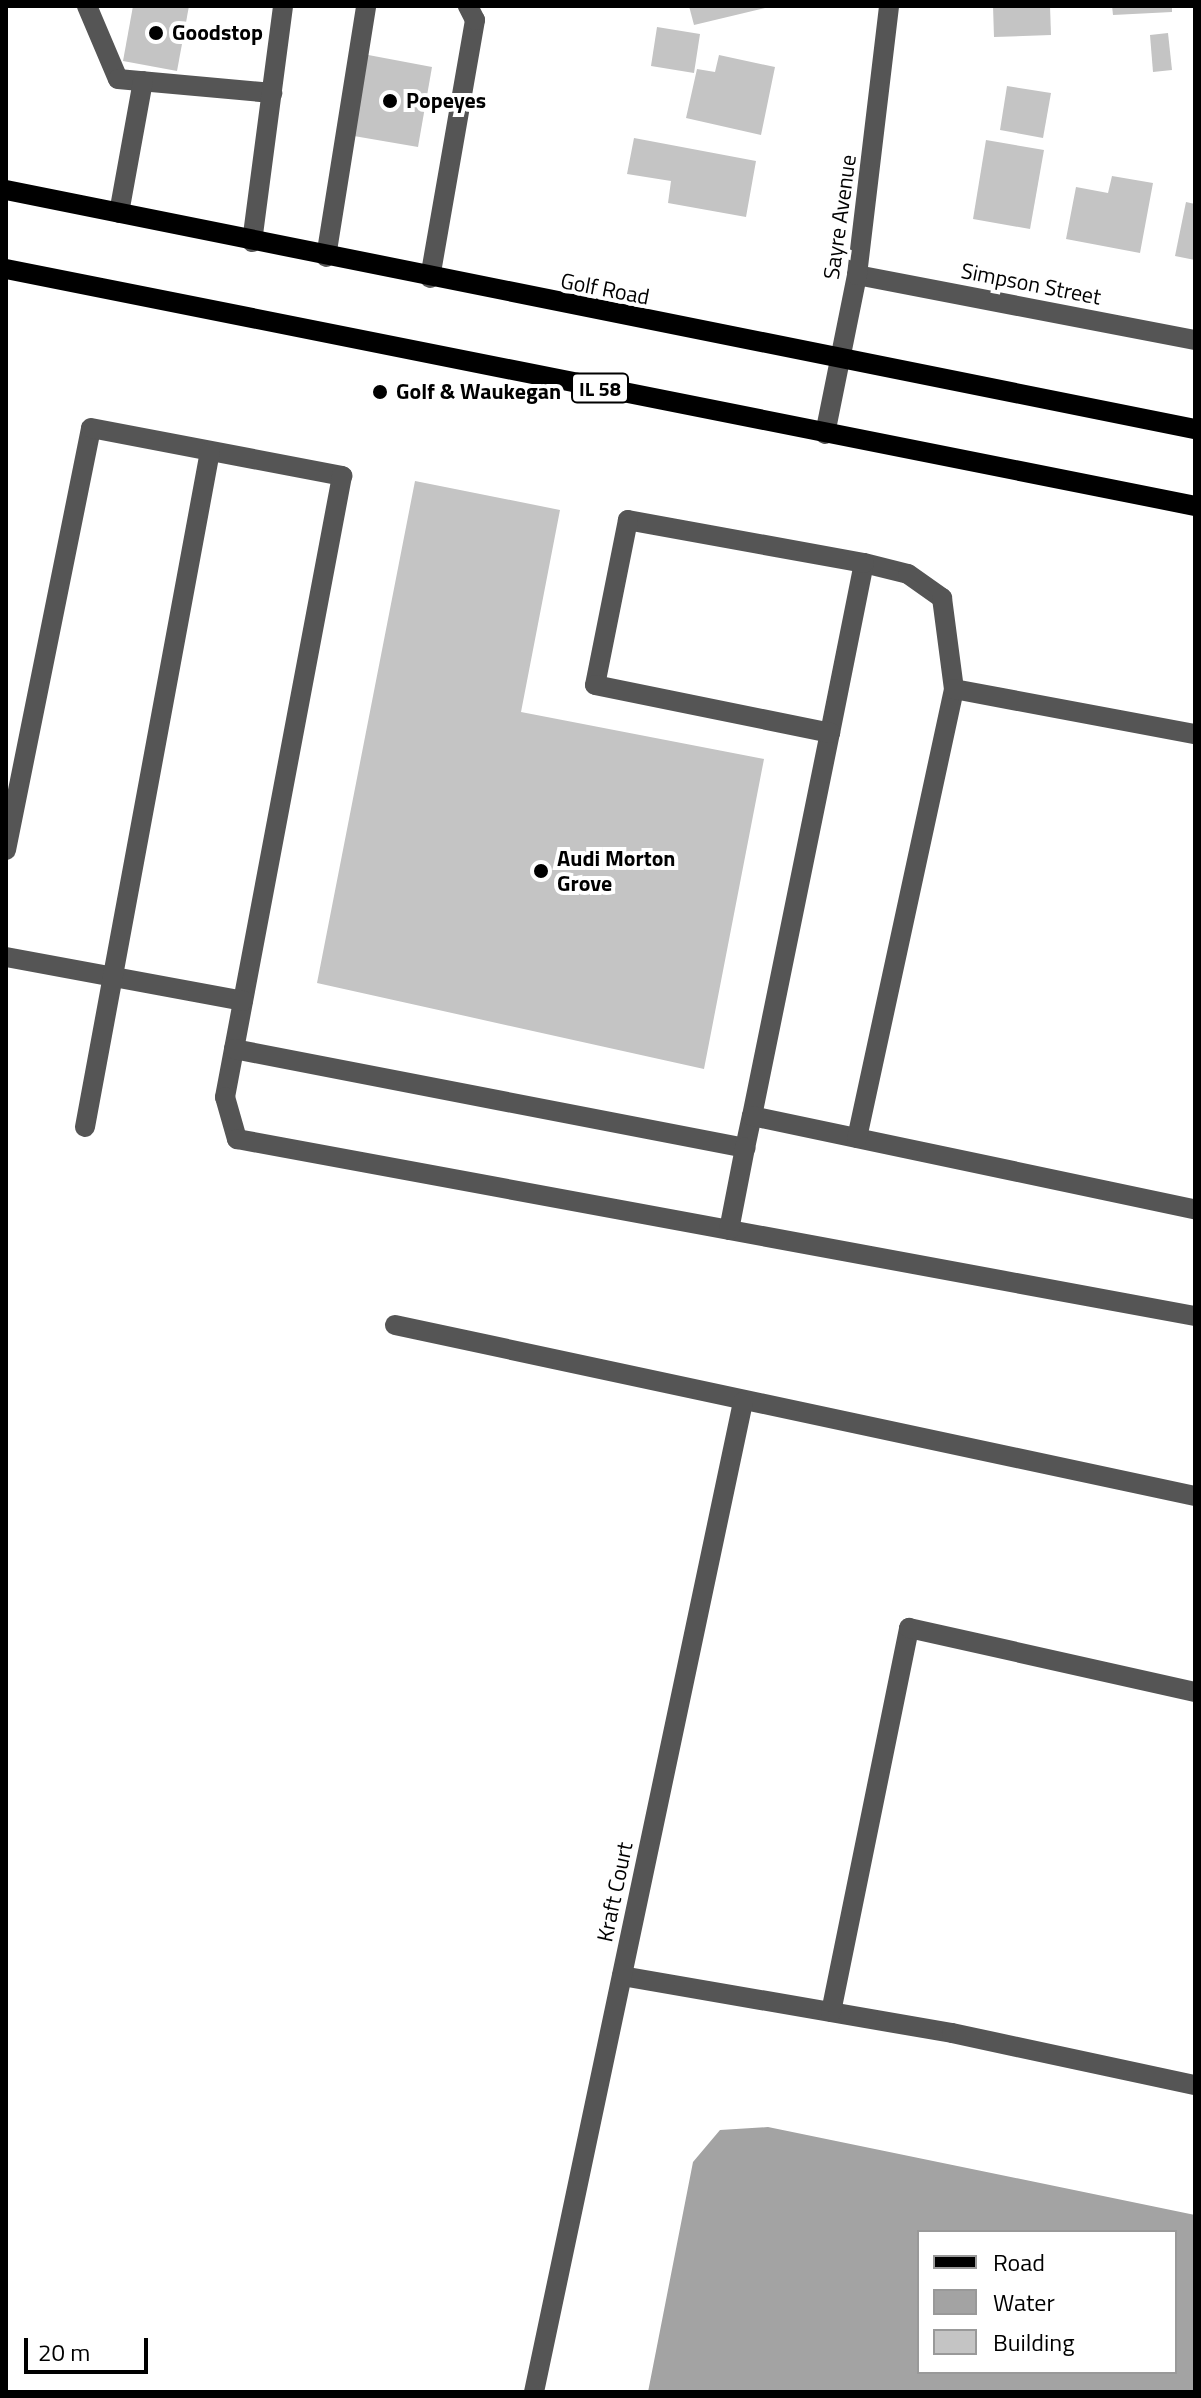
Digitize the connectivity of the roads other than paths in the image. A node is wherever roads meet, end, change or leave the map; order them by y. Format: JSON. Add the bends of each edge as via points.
{"nodes":[{"id":1,"x":87,"y":6,"type":"edge"},
{"id":2,"x":283,"y":6,"type":"edge"},
{"id":3,"x":366,"y":6,"type":"edge"},
{"id":4,"x":889,"y":6,"type":"edge"},
{"id":5,"x":472,"y":13,"type":"edge"},
{"id":6,"x":143,"y":81,"type":"junction"},
{"id":7,"x":272,"y":93,"type":"junction"},
{"id":8,"x":6,"y":190,"type":"edge"},
{"id":9,"x":119,"y":213,"type":"junction"},
{"id":10,"x":252,"y":242,"type":"junction"},
{"id":11,"x":326,"y":257,"type":"junction"},
{"id":12,"x":6,"y":269,"type":"edge"},
{"id":13,"x":857,"y":275,"type":"junction"},
{"id":14,"x":430,"y":278,"type":"junction"},
{"id":15,"x":1195,"y":340,"type":"edge"},
{"id":16,"x":838,"y":359,"type":"junction"},
{"id":17,"x":1195,"y":429,"type":"edge"},
{"id":18,"x":825,"y":434,"type":"junction"},
{"id":19,"x":210,"y":451,"type":"junction"},
{"id":20,"x":1195,"y":506,"type":"edge"},
{"id":21,"x":864,"y":563,"type":"junction"},
{"id":22,"x":954,"y":689,"type":"junction"},
{"id":23,"x":830,"y":733,"type":"junction"},
{"id":24,"x":1195,"y":734,"type":"edge"},
{"id":25,"x":6,"y":850,"type":"edge"},
{"id":26,"x":6,"y":957,"type":"edge"},
{"id":27,"x":112,"y":977,"type":"junction"},
{"id":28,"x":243,"y":1001,"type":"junction"},
{"id":29,"x":234,"y":1049,"type":"junction"},
{"id":30,"x":752,"y":1116,"type":"junction"},
{"id":31,"x":85,"y":1127,"type":"dead end"},
{"id":32,"x":857,"y":1138,"type":"junction"},
{"id":33,"x":745,"y":1148,"type":"junction"},
{"id":34,"x":1195,"y":1209,"type":"edge"},
{"id":35,"x":729,"y":1230,"type":"junction"},
{"id":36,"x":1195,"y":1316,"type":"edge"},
{"id":37,"x":395,"y":1325,"type":"dead end"},
{"id":38,"x":743,"y":1402,"type":"junction"},
{"id":39,"x":1195,"y":1496,"type":"edge"},
{"id":40,"x":1195,"y":1692,"type":"edge"},
{"id":41,"x":622,"y":1976,"type":"junction"},
{"id":42,"x":831,"y":2012,"type":"junction"},
{"id":43,"x":1195,"y":2085,"type":"edge"},
{"id":44,"x":534,"y":2392,"type":"edge"}],
"edges":[{"from":1,"to":6,"type":"street","via":[[118,79]]},
{"from":2,"to":7,"type":"street"},
{"from":3,"to":11,"type":"street"},
{"from":4,"to":13,"type":"street","name":"Sayre Avenue"},
{"from":5,"to":14,"type":"street"},
{"from":6,"to":7,"type":"street"},
{"from":6,"to":9,"type":"street"},
{"from":7,"to":10,"type":"street"},
{"from":8,"to":9,"type":"main road","name":"Golf Road"},
{"from":9,"to":10,"type":"main road","name":"Golf Road"},
{"from":10,"to":11,"type":"main road","name":"Golf Road"},
{"from":11,"to":14,"type":"main road","name":"Golf Road"},
{"from":12,"to":18,"type":"main road","number":"IL 58"},
{"from":13,"to":15,"type":"street","name":"Simpson Street"},
{"from":13,"to":16,"type":"street","name":"Sayre Avenue"},
{"from":14,"to":16,"type":"main road","name":"Golf Road"},
{"from":16,"to":17,"type":"main road","name":"Golf Road"},
{"from":16,"to":18,"type":"street","name":"Sayre Avenue"},
{"from":18,"to":20,"type":"main road","number":"IL 58"},
{"from":19,"to":25,"type":"street","via":[[91,428]]},
{"from":19,"to":27,"type":"street"},
{"from":19,"to":28,"type":"street","via":[[342,476]]},
{"from":21,"to":22,"type":"street","via":[[908,574],[942,598]]},
{"from":21,"to":23,"type":"street"},
{"from":21,"to":23,"type":"street","via":[[628,520],[595,685]]},
{"from":22,"to":24,"type":"street"},
{"from":22,"to":32,"type":"street"},
{"from":23,"to":30,"type":"street"},
{"from":26,"to":27,"type":"street"},
{"from":27,"to":28,"type":"street"},
{"from":27,"to":31,"type":"street"},
{"from":28,"to":29,"type":"street"},
{"from":29,"to":33,"type":"street"},
{"from":29,"to":35,"type":"street","via":[[225,1097],[237,1139]]},
{"from":30,"to":32,"type":"street"},
{"from":30,"to":33,"type":"street"},
{"from":32,"to":34,"type":"street"},
{"from":33,"to":35,"type":"street"},
{"from":35,"to":36,"type":"street"},
{"from":37,"to":38,"type":"street"},
{"from":38,"to":39,"type":"street"},
{"from":38,"to":41,"type":"street","name":"Kraft Court"},
{"from":40,"to":42,"type":"street","via":[[909,1628]]},
{"from":41,"to":42,"type":"street"},
{"from":41,"to":44,"type":"street","name":"Kraft Court"},
{"from":42,"to":43,"type":"street"}]}
